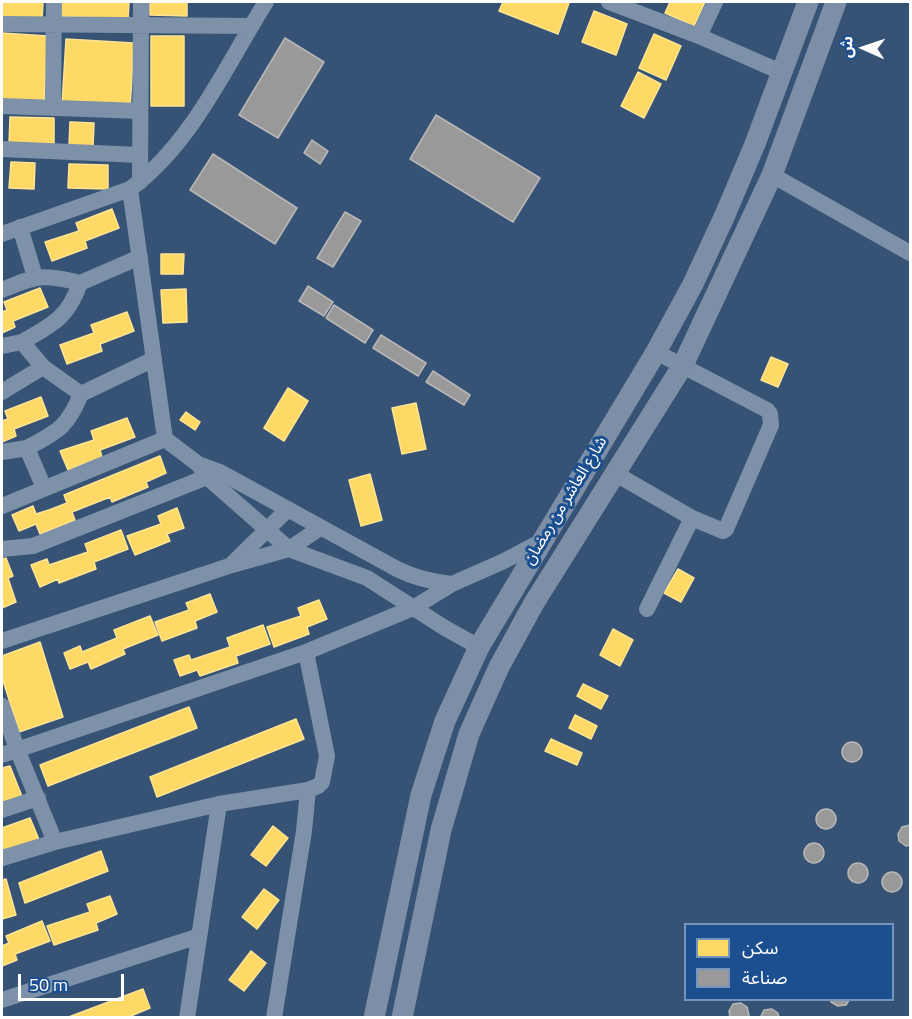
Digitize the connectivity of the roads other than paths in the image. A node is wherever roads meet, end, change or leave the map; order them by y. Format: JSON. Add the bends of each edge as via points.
{"nodes":[{"id":1,"x":54,"y":2,"type":"edge"},
{"id":2,"x":141,"y":2,"type":"edge"},
{"id":3,"x":266,"y":2,"type":"edge"},
{"id":4,"x":609,"y":2,"type":"edge"},
{"id":5,"x":715,"y":2,"type":"edge"},
{"id":6,"x":808,"y":2,"type":"edge"},
{"id":7,"x":836,"y":2,"type":"edge"},
{"id":8,"x":2,"y":24,"type":"edge"},
{"id":9,"x":54,"y":24,"type":"junction"},
{"id":10,"x":141,"y":24,"type":"junction"},
{"id":11,"x":251,"y":26,"type":"junction"},
{"id":12,"x":699,"y":36,"type":"junction"},
{"id":13,"x":781,"y":72,"type":"junction"},
{"id":14,"x":2,"y":106,"type":"edge"},
{"id":15,"x":53,"y":106,"type":"junction"},
{"id":16,"x":140,"y":111,"type":"junction"},
{"id":17,"x":2,"y":149,"type":"edge"},
{"id":18,"x":140,"y":155,"type":"junction"},
{"id":19,"x":772,"y":175,"type":"junction"},
{"id":20,"x":135,"y":185,"type":"junction"},
{"id":21,"x":20,"y":227,"type":"junction"},
{"id":22,"x":2,"y":234,"type":"edge"},
{"id":23,"x":910,"y":253,"type":"edge"},
{"id":24,"x":140,"y":257,"type":"junction"},
{"id":25,"x":35,"y":277,"type":"junction"},
{"id":26,"x":80,"y":283,"type":"junction"},
{"id":27,"x":2,"y":290,"type":"edge"},
{"id":28,"x":22,"y":342,"type":"junction"},
{"id":29,"x":2,"y":346,"type":"edge"},
{"id":30,"x":656,"y":352,"type":"junction"},
{"id":31,"x":154,"y":359,"type":"junction"},
{"id":32,"x":683,"y":365,"type":"junction"},
{"id":33,"x":44,"y":367,"type":"junction"},
{"id":34,"x":2,"y":392,"type":"edge"},
{"id":35,"x":81,"y":394,"type":"junction"},
{"id":36,"x":165,"y":439,"type":"junction"},
{"id":37,"x":27,"y":448,"type":"junction"},
{"id":38,"x":2,"y":452,"type":"edge"},
{"id":39,"x":209,"y":471,"type":"junction"},
{"id":40,"x":616,"y":474,"type":"junction"},
{"id":41,"x":45,"y":488,"type":"junction"},
{"id":42,"x":2,"y":506,"type":"edge"},
{"id":43,"x":288,"y":509,"type":"junction"},
{"id":44,"x":692,"y":518,"type":"junction"},
{"id":45,"x":320,"y":528,"type":"junction"},
{"id":46,"x":267,"y":530,"type":"junction"},
{"id":47,"x":542,"y":541,"type":"junction"},
{"id":48,"x":2,"y":549,"type":"edge"},
{"id":49,"x":289,"y":549,"type":"junction"},
{"id":50,"x":232,"y":565,"type":"junction"},
{"id":51,"x":452,"y":584,"type":"junction"},
{"id":52,"x":413,"y":608,"type":"junction"},
{"id":53,"x":647,"y":609,"type":"dead end"},
{"id":54,"x":2,"y":641,"type":"edge"},
{"id":55,"x":479,"y":647,"type":"junction"},
{"id":56,"x":306,"y":652,"type":"junction"},
{"id":57,"x":2,"y":706,"type":"edge"},
{"id":58,"x":9,"y":752,"type":"edge"},
{"id":59,"x":308,"y":790,"type":"junction"},
{"id":60,"x":38,"y":798,"type":"junction"},
{"id":61,"x":219,"y":804,"type":"junction"},
{"id":62,"x":2,"y":810,"type":"edge"},
{"id":63,"x":56,"y":842,"type":"junction"},
{"id":64,"x":2,"y":858,"type":"edge"},
{"id":65,"x":199,"y":936,"type":"junction"},
{"id":66,"x":2,"y":1000,"type":"edge"},
{"id":67,"x":187,"y":1017,"type":"edge"},
{"id":68,"x":274,"y":1017,"type":"edge"},
{"id":69,"x":374,"y":1017,"type":"edge"},
{"id":70,"x":402,"y":1017,"type":"edge"}],
"edges":[{"from":1,"to":9,"type":"street"},
{"from":2,"to":10,"type":"street"},
{"from":3,"to":11,"type":"street"},
{"from":4,"to":12,"type":"street"},
{"from":5,"to":12,"type":"street"},
{"from":6,"to":13,"type":"main road","name":"شارع العاشر من رمضان"},
{"from":7,"to":19,"type":"main road","name":"شارع العاشر من رمضان"},
{"from":8,"to":9,"type":"street"},
{"from":9,"to":10,"type":"street"},
{"from":9,"to":15,"type":"street"},
{"from":10,"to":11,"type":"street"},
{"from":10,"to":16,"type":"street"},
{"from":11,"to":20,"type":"street","via":[[193,122]]},
{"from":12,"to":13,"type":"street"},
{"from":13,"to":30,"type":"main road","name":"شارع العاشر من رمضان","via":[[725,215]]},
{"from":14,"to":15,"type":"street"},
{"from":15,"to":16,"type":"street"},
{"from":16,"to":18,"type":"street"},
{"from":17,"to":18,"type":"street"},
{"from":18,"to":20,"type":"street"},
{"from":19,"to":23,"type":"street"},
{"from":19,"to":32,"type":"main road","name":"شارع العاشر من رمضان"},
{"from":20,"to":21,"type":"street"},
{"from":20,"to":24,"type":"street"},
{"from":21,"to":22,"type":"street"},
{"from":21,"to":25,"type":"street"},
{"from":24,"to":26,"type":"street"},
{"from":24,"to":31,"type":"street"},
{"from":25,"to":26,"type":"street"},
{"from":25,"to":27,"type":"street"},
{"from":26,"to":28,"type":"street","via":[[63,316]]},
{"from":28,"to":29,"type":"street"},
{"from":28,"to":33,"type":"street"},
{"from":30,"to":32,"type":"street"},
{"from":30,"to":47,"type":"main road","name":"شارع العاشر من رمضان"},
{"from":31,"to":35,"type":"street"},
{"from":31,"to":36,"type":"street"},
{"from":32,"to":40,"type":"main road","name":"شارع العاشر من رمضان"},
{"from":32,"to":44,"type":"street","via":[[767,410],[772,420],[726,529]]},
{"from":33,"to":34,"type":"street"},
{"from":33,"to":35,"type":"street"},
{"from":35,"to":37,"type":"street","via":[[66,424]]},
{"from":36,"to":39,"type":"street"},
{"from":36,"to":41,"type":"street"},
{"from":37,"to":38,"type":"street"},
{"from":37,"to":41,"type":"street"},
{"from":39,"to":43,"type":"street"},
{"from":39,"to":46,"type":"street"},
{"from":39,"to":48,"type":"street","via":[[33,546]]},
{"from":40,"to":44,"type":"street"},
{"from":40,"to":70,"type":"main road","name":"شارع العاشر من رمضان","via":[[534,603],[469,734],[441,830]]},
{"from":41,"to":42,"type":"street"},
{"from":43,"to":45,"type":"street"},
{"from":43,"to":46,"type":"street"},
{"from":44,"to":53,"type":"street"},
{"from":45,"to":49,"type":"street"},
{"from":45,"to":51,"type":"street","via":[[412,577]]},
{"from":46,"to":49,"type":"street"},
{"from":46,"to":50,"type":"street"},
{"from":47,"to":51,"type":"street"},
{"from":47,"to":55,"type":"main road","name":"شارع العاشر من رمضان"},
{"from":49,"to":50,"type":"street"},
{"from":49,"to":52,"type":"street","via":[[367,578]]},
{"from":50,"to":54,"type":"street"},
{"from":51,"to":52,"type":"street"},
{"from":52,"to":55,"type":"street"},
{"from":52,"to":56,"type":"street"},
{"from":55,"to":69,"type":"main road","name":"شارع العاشر من رمضان","via":[[445,721],[421,795]]},
{"from":56,"to":58,"type":"street"},
{"from":56,"to":59,"type":"street","via":[[327,756],[322,782]]},
{"from":57,"to":58,"type":"street"},
{"from":58,"to":60,"type":"street"},
{"from":59,"to":61,"type":"street"},
{"from":59,"to":68,"type":"street"},
{"from":60,"to":62,"type":"street"},
{"from":60,"to":63,"type":"street"},
{"from":61,"to":63,"type":"street"},
{"from":61,"to":65,"type":"street"},
{"from":63,"to":64,"type":"street"},
{"from":65,"to":66,"type":"street"},
{"from":65,"to":67,"type":"street"}]}
